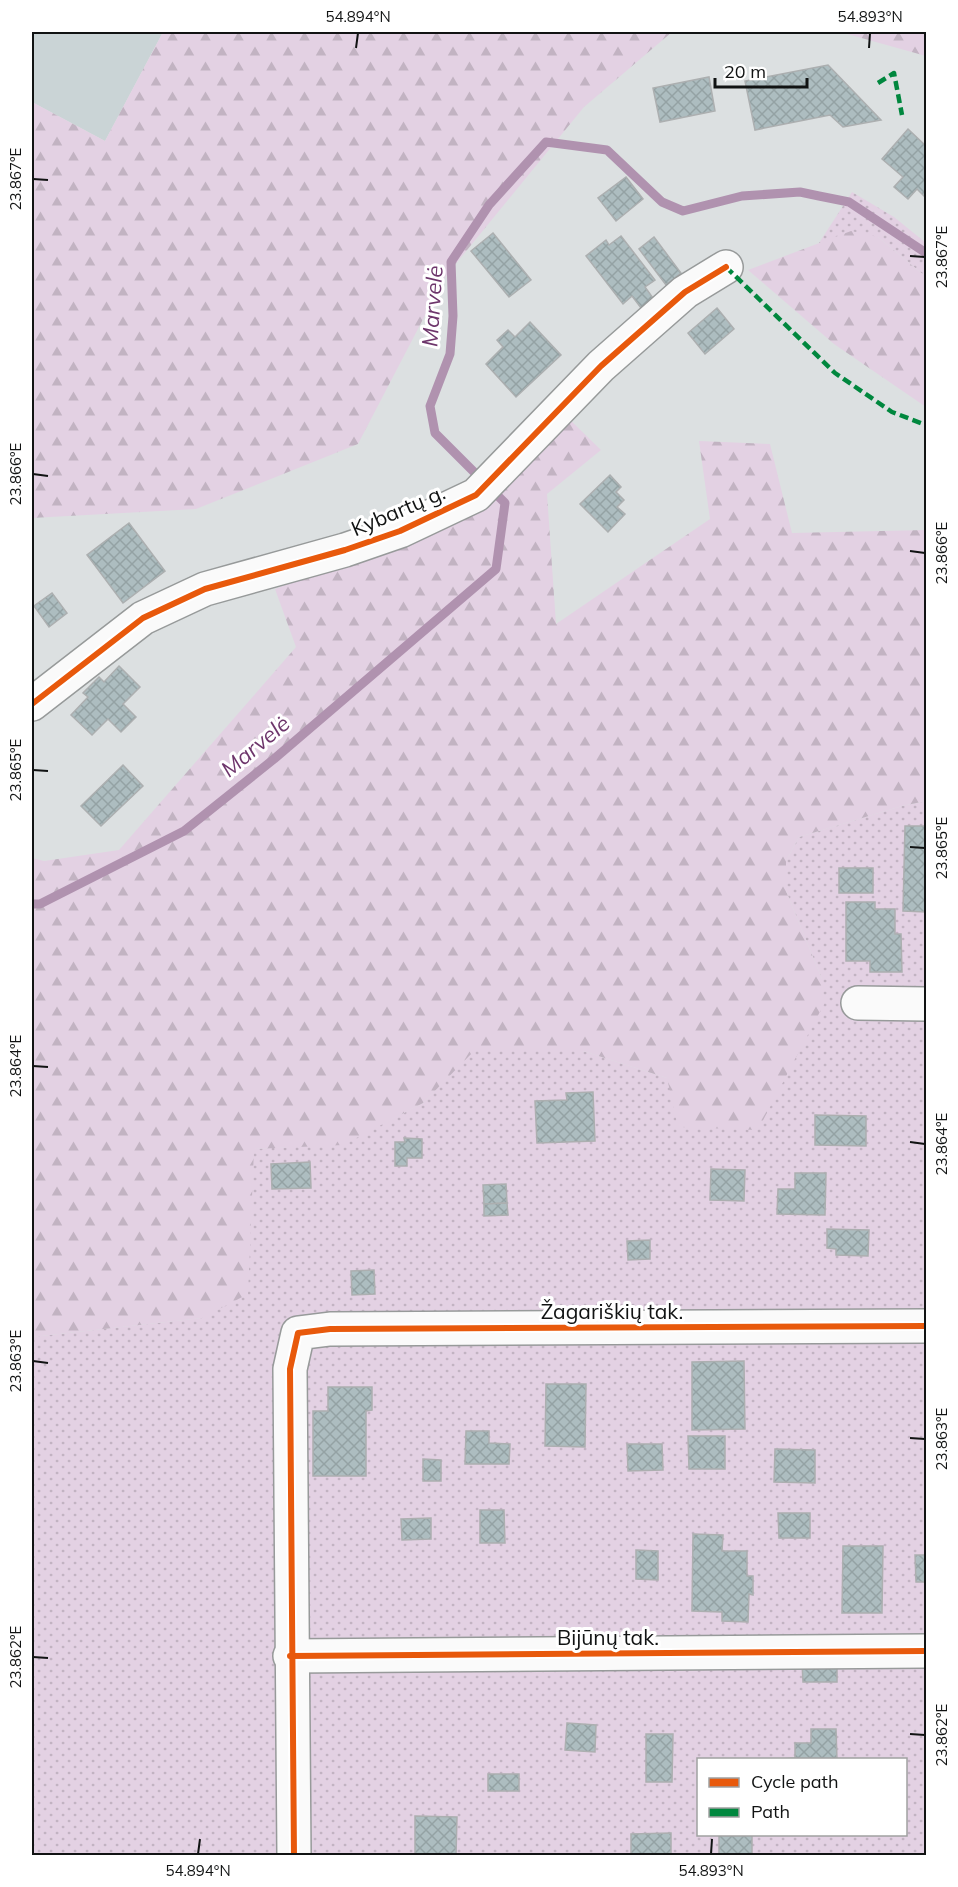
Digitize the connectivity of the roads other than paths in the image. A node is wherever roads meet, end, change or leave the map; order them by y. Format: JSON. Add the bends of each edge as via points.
{"nodes":[{"id":1,"x":726,"y":267,"type":"dead end"},
{"id":2,"x":32,"y":704,"type":"edge"},
{"id":3,"x":858,"y":1003,"type":"dead end"},
{"id":4,"x":927,"y":1004,"type":"edge"},
{"id":5,"x":927,"y":1326,"type":"edge"},
{"id":6,"x":927,"y":1651,"type":"edge"},
{"id":7,"x":290,"y":1656,"type":"junction"},
{"id":8,"x":294,"y":1856,"type":"edge"}],
"edges":[{"from":1,"to":2,"type":"street","name":"Kybartų g.","via":[[685,292],[601,366],[486,485],[400,531],[205,590],[143,618]]},
{"from":3,"to":4,"type":"street"},
{"from":5,"to":7,"type":"street","name":"Žagariškių tak.","via":[[330,1329],[298,1333],[290,1369]]},
{"from":6,"to":7,"type":"street","name":"Bijūnų tak."},
{"from":7,"to":8,"type":"street"}]}
